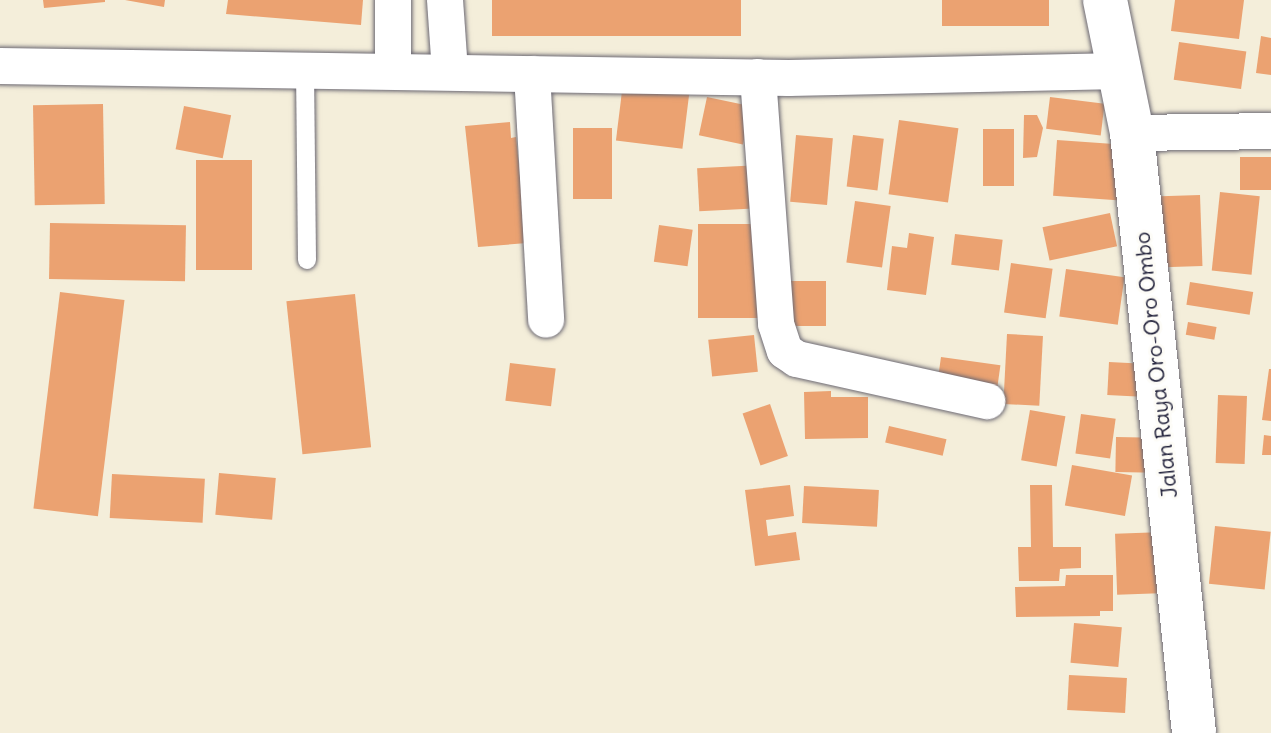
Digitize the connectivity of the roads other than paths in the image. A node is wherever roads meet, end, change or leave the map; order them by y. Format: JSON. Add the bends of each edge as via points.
{"nodes":[{"id":1,"x":393,"y":0,"type":"edge"},
{"id":2,"x":445,"y":0,"type":"edge"},
{"id":3,"x":1106,"y":1,"type":"edge"},
{"id":4,"x":0,"y":66,"type":"edge"},
{"id":5,"x":305,"y":69,"type":"junction"},
{"id":6,"x":393,"y":70,"type":"junction"},
{"id":7,"x":450,"y":71,"type":"junction"},
{"id":8,"x":1122,"y":71,"type":"junction"},
{"id":9,"x":532,"y":74,"type":"junction"},
{"id":10,"x":758,"y":77,"type":"junction"},
{"id":11,"x":1271,"y":131,"type":"edge"},
{"id":12,"x":1132,"y":133,"type":"junction"},
{"id":13,"x":307,"y":260,"type":"dead end"},
{"id":14,"x":546,"y":320,"type":"dead end"},
{"id":15,"x":987,"y":401,"type":"dead end"},
{"id":16,"x":1194,"y":733,"type":"edge"}],
"edges":[{"from":1,"to":6,"type":"street"},
{"from":2,"to":7,"type":"street"},
{"from":3,"to":8,"type":"main road","name":"Jalan Raya Oro-Oro Ombo"},
{"from":4,"to":5,"type":"street"},
{"from":5,"to":6,"type":"street"},
{"from":5,"to":13,"type":"lane"},
{"from":6,"to":7,"type":"street"},
{"from":7,"to":9,"type":"street"},
{"from":8,"to":10,"type":"street"},
{"from":8,"to":12,"type":"main road","name":"Jalan Raya Oro-Oro Ombo"},
{"from":9,"to":10,"type":"street"},
{"from":9,"to":14,"type":"street"},
{"from":10,"to":15,"type":"street","via":[[776,324],[785,351],[797,359]]},
{"from":11,"to":12,"type":"street"},
{"from":12,"to":16,"type":"main road","name":"Jalan Raya Oro-Oro Ombo"}]}
